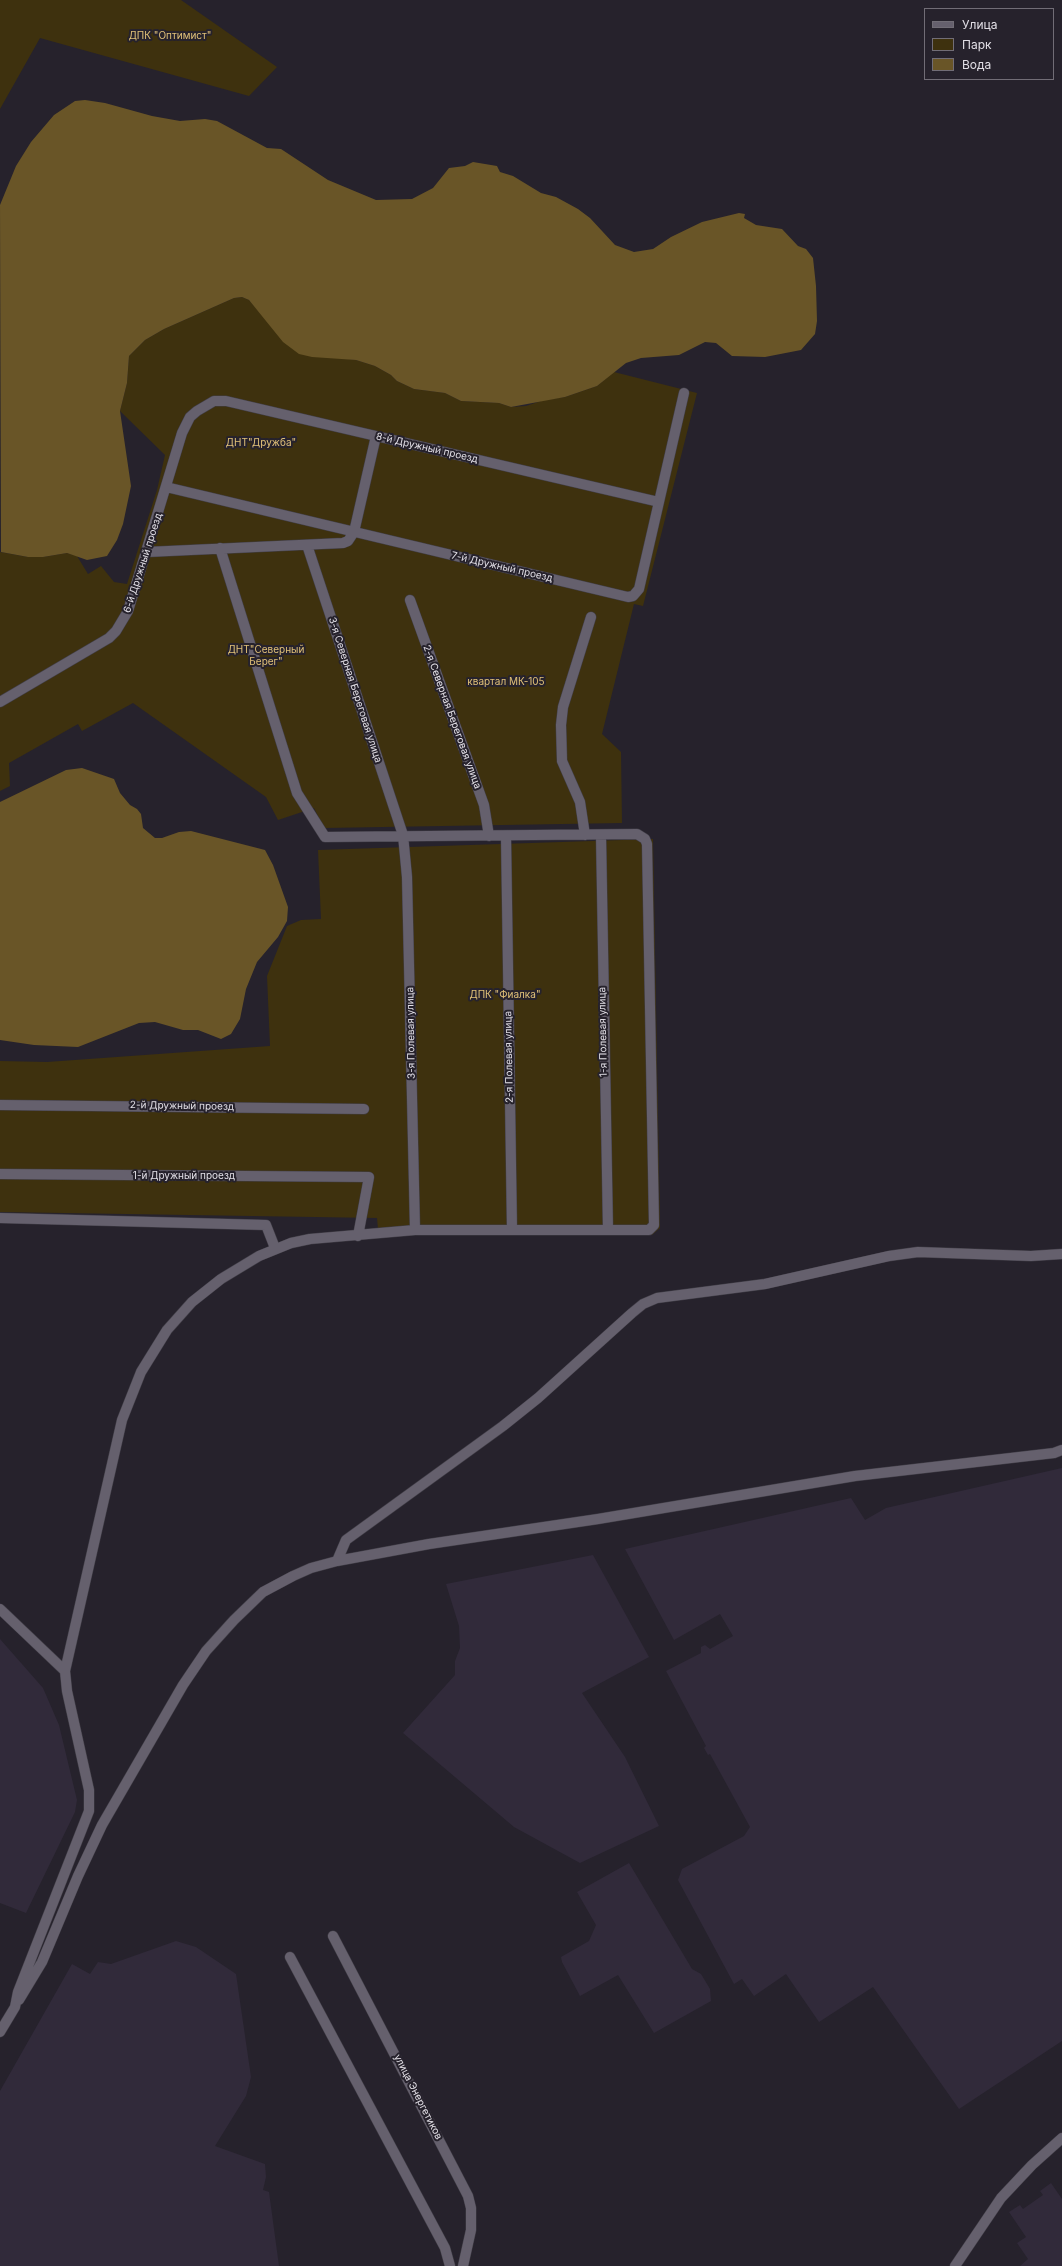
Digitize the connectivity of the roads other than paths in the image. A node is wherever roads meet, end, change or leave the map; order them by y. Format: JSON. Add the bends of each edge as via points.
{"nodes":[{"id":1,"x":684,"y":394,"type":"dead end"},
{"id":2,"x":197,"y":411,"type":"joint"},
{"id":3,"x":376,"y":436,"type":"junction"},
{"id":4,"x":166,"y":487,"type":"junction"},
{"id":5,"x":659,"y":502,"type":"junction"},
{"id":6,"x":354,"y":532,"type":"junction"},
{"id":7,"x":307,"y":545,"type":"junction"},
{"id":8,"x":220,"y":548,"type":"junction"},
{"id":9,"x":147,"y":552,"type":"junction"},
{"id":10,"x":410,"y":600,"type":"dead end"},
{"id":11,"x":591,"y":617,"type":"dead end"},
{"id":12,"x":0,"y":702,"type":"edge"},
{"id":13,"x":403,"y":835,"type":"junction"},
{"id":14,"x":585,"y":835,"type":"junction"},
{"id":15,"x":601,"y":835,"type":"junction"},
{"id":16,"x":489,"y":836,"type":"junction"},
{"id":17,"x":506,"y":836,"type":"junction"},
{"id":18,"x":0,"y":1105,"type":"edge"},
{"id":19,"x":364,"y":1109,"type":"dead end"},
{"id":20,"x":0,"y":1174,"type":"edge"},
{"id":21,"x":0,"y":1218,"type":"edge"},
{"id":22,"x":415,"y":1230,"type":"junction"},
{"id":23,"x":512,"y":1230,"type":"junction"},
{"id":24,"x":608,"y":1230,"type":"junction"},
{"id":25,"x":358,"y":1236,"type":"junction"},
{"id":26,"x":275,"y":1248,"type":"junction"},
{"id":27,"x":1062,"y":1254,"type":"edge"},
{"id":28,"x":1062,"y":1450,"type":"edge"},
{"id":29,"x":337,"y":1561,"type":"junction"},
{"id":30,"x":0,"y":1609,"type":"edge"},
{"id":31,"x":65,"y":1671,"type":"junction"},
{"id":32,"x":333,"y":1936,"type":"dead end"},
{"id":33,"x":290,"y":1957,"type":"dead end"},
{"id":34,"x":14,"y":2007,"type":"junction"},
{"id":35,"x":0,"y":2032,"type":"edge"},
{"id":36,"x":1062,"y":2138,"type":"edge"},
{"id":37,"x":450,"y":2266,"type":"edge"},
{"id":38,"x":463,"y":2266,"type":"edge"},
{"id":39,"x":955,"y":2266,"type":"edge"}],
"edges":[{"from":1,"to":5,"type":"street","name":"7-й Дружный проезд"},
{"from":2,"to":3,"type":"street","name":"8-й Дружный проезд","via":[[214,401],[226,401]]},
{"from":2,"to":4,"type":"street","name":"6-й Дружный проезд","via":[[190,417],[182,433]]},
{"from":3,"to":5,"type":"street","name":"8-й Дружный проезд"},
{"from":3,"to":6,"type":"street"},
{"from":4,"to":6,"type":"street","name":"7-й Дружный проезд"},
{"from":4,"to":9,"type":"street","name":"6-й Дружный проезд"},
{"from":5,"to":6,"type":"street","name":"7-й Дружный проезд","via":[[639,590],[628,597]]},
{"from":6,"to":7,"type":"street","via":[[348,541],[343,543]]},
{"from":7,"to":8,"type":"street"},
{"from":7,"to":13,"type":"street","name":"3-я Северная Береговая улица"},
{"from":8,"to":9,"type":"street"},
{"from":8,"to":13,"type":"street","via":[[297,793],[325,837]]},
{"from":9,"to":12,"type":"street","name":"6-й Дружный проезд","via":[[128,611],[116,631],[103,642]]},
{"from":10,"to":16,"type":"street","name":"2-я Северная Береговая улица","via":[[484,805]]},
{"from":11,"to":14,"type":"street","via":[[563,706],[560,726],[562,761],[580,802]]},
{"from":13,"to":16,"type":"street"},
{"from":13,"to":22,"type":"street","name":"3-я Полевая улица","via":[[407,877]]},
{"from":14,"to":15,"type":"street"},
{"from":14,"to":17,"type":"street"},
{"from":15,"to":24,"type":"street","name":"1-я Полевая улица"},
{"from":15,"to":24,"type":"street","via":[[643,835],[647,844],[654,1225],[649,1230]]},
{"from":16,"to":17,"type":"street"},
{"from":17,"to":23,"type":"street","name":"2-я Полевая улица"},
{"from":18,"to":19,"type":"street","name":"2-й Дружный проезд"},
{"from":20,"to":25,"type":"street","name":"1-й Дружный проезд","via":[[369,1177]]},
{"from":21,"to":26,"type":"street","via":[[266,1225]]},
{"from":22,"to":23,"type":"street"},
{"from":22,"to":25,"type":"street"},
{"from":23,"to":24,"type":"street"},
{"from":25,"to":26,"type":"street","via":[[310,1239]]},
{"from":26,"to":31,"type":"street","via":[[240,1266],[192,1302],[167,1330],[141,1372],[126,1406],[114,1448]]},
{"from":27,"to":29,"type":"street","via":[[1031,1256],[918,1252],[888,1256],[765,1284],[657,1298],[643,1304],[632,1313],[538,1398],[503,1426],[346,1540]]},
{"from":28,"to":29,"type":"street","via":[[855,1476]]},
{"from":29,"to":34,"type":"street","via":[[311,1568],[263,1592],[206,1651],[102,1825],[80,1870],[42,1962]]},
{"from":30,"to":31,"type":"street"},
{"from":31,"to":34,"type":"street","via":[[67,1691],[90,1790],[89,1806]]},
{"from":32,"to":38,"type":"street","name":"улица Энергетиков","via":[[468,2196],[471,2230]]},
{"from":33,"to":37,"type":"street","via":[[441,2241]]},
{"from":34,"to":35,"type":"street"},
{"from":36,"to":39,"type":"street","via":[[1001,2198]]}]}
